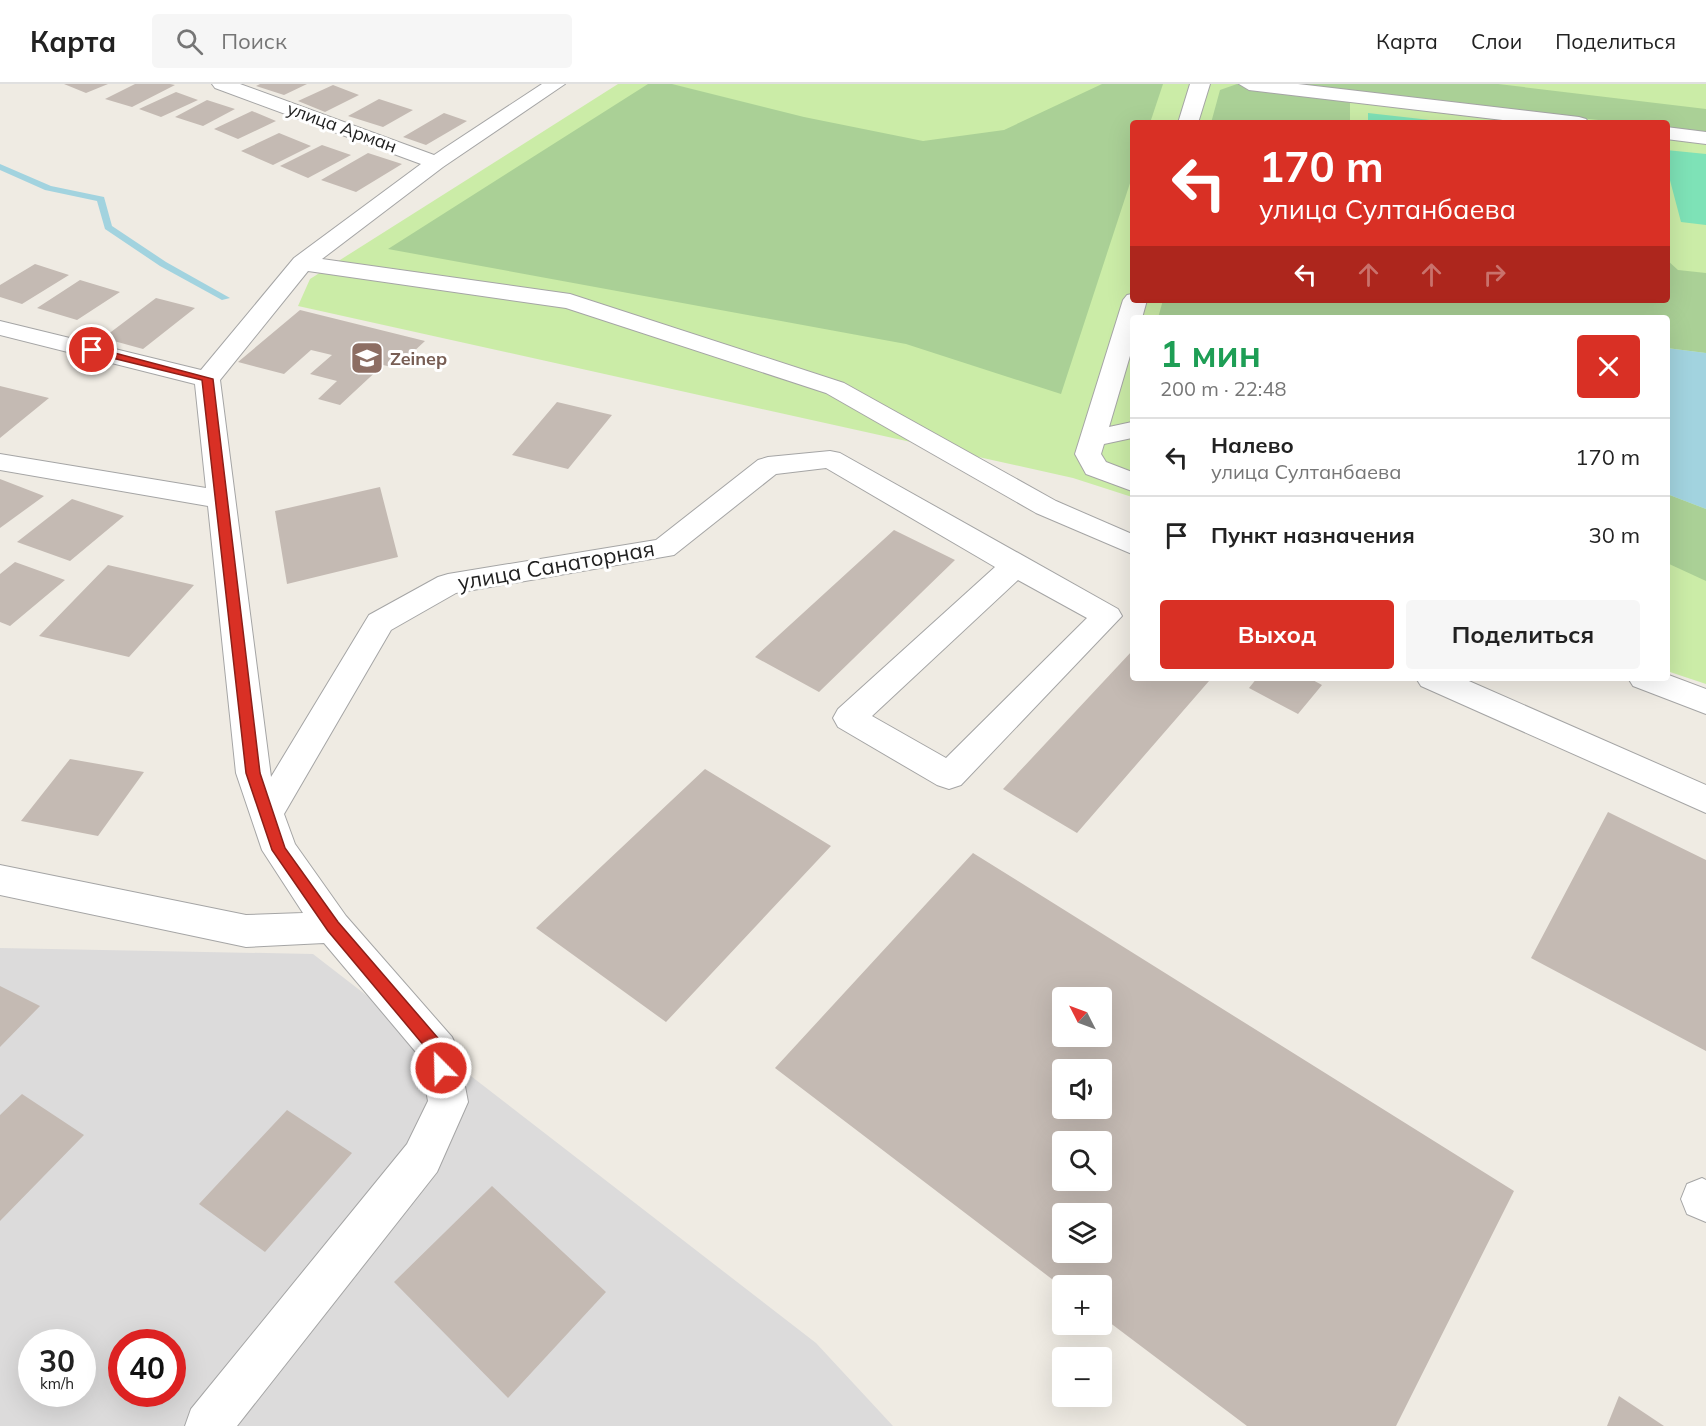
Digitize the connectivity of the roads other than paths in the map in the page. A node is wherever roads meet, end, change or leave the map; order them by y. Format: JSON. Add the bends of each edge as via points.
{"nodes":[{"id":1,"x":222,"y":84,"type":"edge"},
{"id":2,"x":555,"y":84,"type":"edge"},
{"id":3,"x":1200,"y":84,"type":"edge"},
{"id":4,"x":1249,"y":84,"type":"edge"},
{"id":5,"x":1189,"y":120,"type":"edge"},
{"id":6,"x":1554,"y":120,"type":"edge"},
{"id":7,"x":1670,"y":134,"type":"edge"},
{"id":8,"x":1706,"y":138,"type":"edge"},
{"id":9,"x":431,"y":161,"type":"junction"},
{"id":10,"x":302,"y":263,"type":"junction"},
{"id":11,"x":1130,"y":316,"type":"edge"},
{"id":12,"x":0,"y":328,"type":"edge"},
{"id":13,"x":207,"y":379,"type":"junction"},
{"id":14,"x":1130,"y":430,"type":"edge"},
{"id":15,"x":1092,"y":439,"type":"junction"},
{"id":16,"x":0,"y":462,"type":"edge"},
{"id":17,"x":1130,"y":481,"type":"edge"},
{"id":18,"x":220,"y":499,"type":"junction"},
{"id":19,"x":1130,"y":544,"type":"edge"},
{"id":20,"x":1015,"y":566,"type":"junction"},
{"id":21,"x":1439,"y":681,"type":"edge"},
{"id":22,"x":1652,"y":681,"type":"edge"},
{"id":23,"x":1706,"y":702,"type":"edge"},
{"id":24,"x":1706,"y":800,"type":"edge"},
{"id":25,"x":267,"y":813,"type":"junction"},
{"id":26,"x":0,"y":880,"type":"edge"},
{"id":27,"x":333,"y":927,"type":"junction"},
{"id":28,"x":208,"y":1426,"type":"edge"}],
"edges":[{"from":1,"to":9,"type":"street","name":"улица Арман"},
{"from":2,"to":9,"type":"street"},
{"from":3,"to":5,"type":"street"},
{"from":4,"to":6,"type":"street"},
{"from":7,"to":8,"type":"street"},
{"from":9,"to":10,"type":"street"},
{"from":10,"to":13,"type":"street"},
{"from":10,"to":19,"type":"street","via":[[570,301],[836,388],[1046,507]]},
{"from":11,"to":15,"type":"street"},
{"from":12,"to":13,"type":"street"},
{"from":13,"to":18,"type":"street"},
{"from":14,"to":15,"type":"street"},
{"from":15,"to":17,"type":"street","via":[[1088,454],[1096,468]]},
{"from":16,"to":18,"type":"street"},
{"from":18,"to":25,"type":"street","via":[[253,773]]},
{"from":20,"to":20,"type":"street","name":"улица Санаторная","via":[[867,702],[849,718],[949,776],[1107,616]]},
{"from":20,"to":25,"type":"street","name":"улица Санаторная","via":[[831,459],[768,465],[663,548],[448,584],[380,623]]},
{"from":21,"to":24,"type":"street"},
{"from":22,"to":23,"type":"street"},
{"from":25,"to":27,"type":"street","via":[[279,850]]},
{"from":26,"to":27,"type":"street","via":[[246,931]]},
{"from":27,"to":28,"type":"street","via":[[438,1050],[448,1102],[422,1158]]}]}
